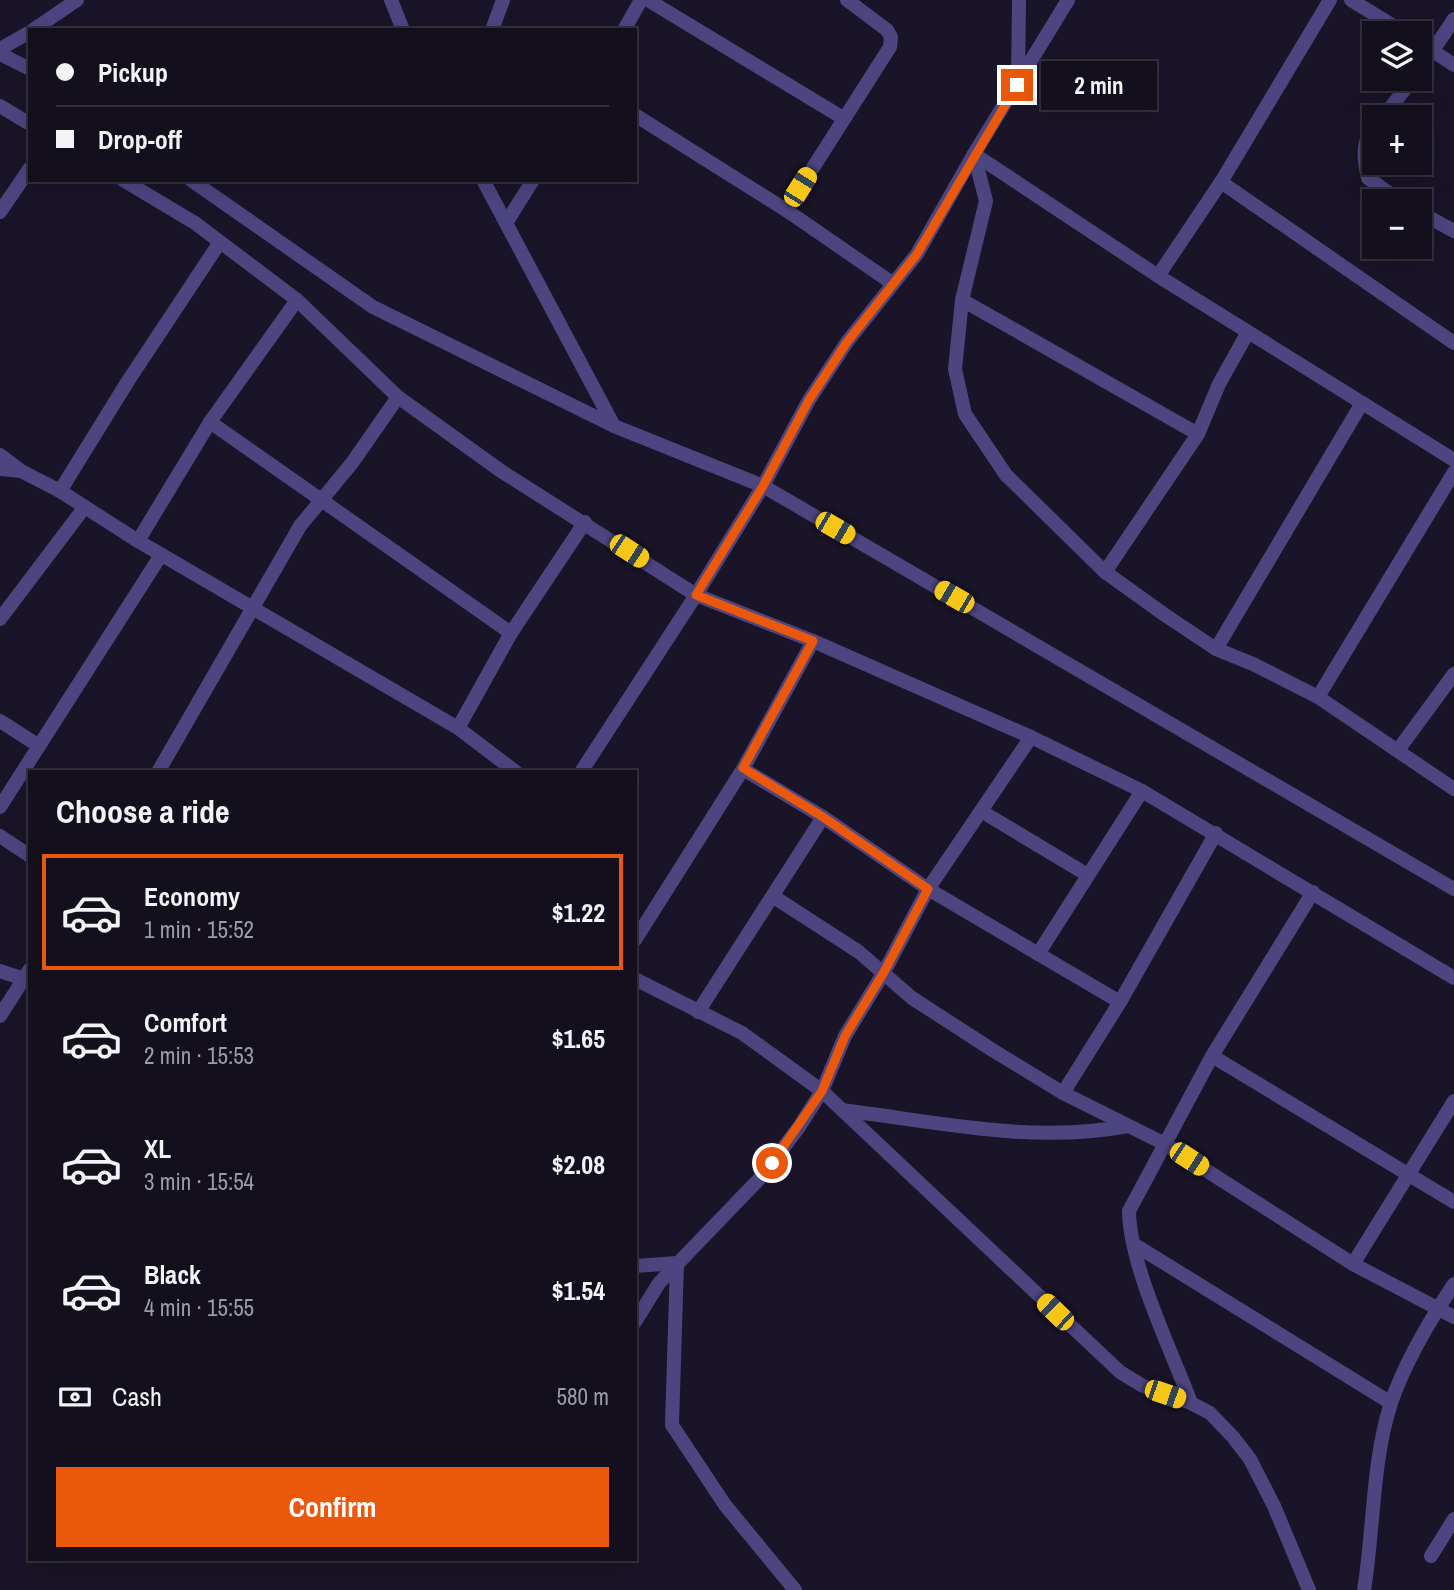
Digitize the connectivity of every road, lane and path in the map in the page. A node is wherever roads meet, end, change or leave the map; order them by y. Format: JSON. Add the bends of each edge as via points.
{"nodes":[{"id":1,"x":77,"y":0,"type":"edge"},
{"id":2,"x":391,"y":0,"type":"edge"},
{"id":3,"x":503,"y":0,"type":"edge"},
{"id":4,"x":641,"y":0,"type":"edge"},
{"id":5,"x":648,"y":0,"type":"edge"},
{"id":6,"x":847,"y":0,"type":"edge"},
{"id":7,"x":1019,"y":0,"type":"edge"},
{"id":8,"x":1068,"y":0,"type":"edge"},
{"id":9,"x":1329,"y":0,"type":"edge"},
{"id":10,"x":1351,"y":0,"type":"edge"},
{"id":11,"x":1454,"y":19,"type":"edge"},
{"id":12,"x":1385,"y":21,"type":"edge"},
{"id":13,"x":35,"y":28,"type":"edge"},
{"id":14,"x":402,"y":28,"type":"edge"},
{"id":15,"x":494,"y":28,"type":"edge"},
{"id":16,"x":625,"y":28,"type":"edge"},
{"id":17,"x":28,"y":33,"type":"edge"},
{"id":18,"x":0,"y":51,"type":"edge"},
{"id":19,"x":1434,"y":51,"type":"junction"},
{"id":20,"x":1432,"y":54,"type":"edge"},
{"id":21,"x":1454,"y":65,"type":"edge"},
{"id":22,"x":28,"y":68,"type":"edge"},
{"id":23,"x":1017,"y":85,"type":"junction"},
{"id":24,"x":1404,"y":91,"type":"edge"},
{"id":25,"x":1392,"y":105,"type":"edge"},
{"id":26,"x":0,"y":106,"type":"edge"},
{"id":27,"x":637,"y":115,"type":"edge"},
{"id":28,"x":843,"y":118,"type":"junction"},
{"id":29,"x":28,"y":123,"type":"edge"},
{"id":30,"x":974,"y":154,"type":"junction"},
{"id":31,"x":28,"y":171,"type":"edge"},
{"id":32,"x":1366,"y":175,"type":"edge"},
{"id":33,"x":126,"y":182,"type":"edge"},
{"id":34,"x":194,"y":182,"type":"edge"},
{"id":35,"x":484,"y":182,"type":"edge"},
{"id":36,"x":532,"y":182,"type":"edge"},
{"id":37,"x":1221,"y":182,"type":"junction"},
{"id":38,"x":1383,"y":189,"type":"edge"},
{"id":39,"x":786,"y":210,"type":"junction"},
{"id":40,"x":0,"y":212,"type":"edge"},
{"id":41,"x":1432,"y":219,"type":"edge"},
{"id":42,"x":506,"y":223,"type":"junction"},
{"id":43,"x":1454,"y":231,"type":"edge"},
{"id":44,"x":220,"y":242,"type":"junction"},
{"id":45,"x":1158,"y":276,"type":"junction"},
{"id":46,"x":892,"y":283,"type":"junction"},
{"id":47,"x":297,"y":300,"type":"junction"},
{"id":48,"x":962,"y":300,"type":"junction"},
{"id":49,"x":1248,"y":332,"type":"junction"},
{"id":50,"x":1454,"y":343,"type":"edge"},
{"id":51,"x":398,"y":397,"type":"junction"},
{"id":52,"x":1362,"y":403,"type":"junction"},
{"id":53,"x":210,"y":422,"type":"junction"},
{"id":54,"x":614,"y":426,"type":"junction"},
{"id":55,"x":1198,"y":434,"type":"junction"},
{"id":56,"x":0,"y":455,"type":"edge"},
{"id":57,"x":1454,"y":460,"type":"edge"},
{"id":58,"x":0,"y":469,"type":"edge"},
{"id":59,"x":21,"y":471,"type":"junction"},
{"id":60,"x":1454,"y":472,"type":"edge"},
{"id":61,"x":763,"y":486,"type":"junction"},
{"id":62,"x":60,"y":491,"type":"junction"},
{"id":63,"x":320,"y":500,"type":"junction"},
{"id":64,"x":84,"y":508,"type":"junction"},
{"id":65,"x":585,"y":522,"type":"junction"},
{"id":66,"x":138,"y":541,"type":"junction"},
{"id":67,"x":161,"y":555,"type":"junction"},
{"id":68,"x":1105,"y":572,"type":"junction"},
{"id":69,"x":696,"y":595,"type":"junction"},
{"id":70,"x":252,"y":608,"type":"junction"},
{"id":71,"x":1,"y":614,"type":"edge"},
{"id":72,"x":512,"y":633,"type":"junction"},
{"id":73,"x":813,"y":641,"type":"junction"},
{"id":74,"x":1216,"y":649,"type":"junction"},
{"id":75,"x":1454,"y":674,"type":"edge"},
{"id":76,"x":1318,"y":697,"type":"junction"},
{"id":77,"x":0,"y":721,"type":"edge"},
{"id":78,"x":458,"y":727,"type":"junction"},
{"id":79,"x":1031,"y":737,"type":"junction"},
{"id":80,"x":39,"y":746,"type":"junction"},
{"id":81,"x":1398,"y":750,"type":"junction"},
{"id":82,"x":743,"y":768,"type":"junction"},
{"id":83,"x":159,"y":770,"type":"edge"},
{"id":84,"x":513,"y":770,"type":"edge"},
{"id":85,"x":582,"y":770,"type":"edge"},
{"id":86,"x":1454,"y":789,"type":"edge"},
{"id":87,"x":1142,"y":791,"type":"junction"},
{"id":88,"x":0,"y":807,"type":"edge"},
{"id":89,"x":981,"y":811,"type":"junction"},
{"id":90,"x":823,"y":817,"type":"junction"},
{"id":91,"x":1216,"y":833,"type":"junction"},
{"id":92,"x":0,"y":836,"type":"edge"},
{"id":93,"x":28,"y":855,"type":"edge"},
{"id":94,"x":1086,"y":874,"type":"junction"},
{"id":95,"x":928,"y":889,"type":"junction"},
{"id":96,"x":1454,"y":889,"type":"edge"},
{"id":97,"x":1313,"y":892,"type":"junction"},
{"id":98,"x":774,"y":897,"type":"junction"},
{"id":99,"x":637,"y":937,"type":"edge"},
{"id":100,"x":1038,"y":954,"type":"junction"},
{"id":101,"x":0,"y":971,"type":"edge"},
{"id":102,"x":884,"y":972,"type":"junction"},
{"id":103,"x":27,"y":974,"type":"edge"},
{"id":104,"x":1454,"y":978,"type":"edge"},
{"id":105,"x":637,"y":980,"type":"edge"},
{"id":106,"x":1120,"y":1002,"type":"junction"},
{"id":107,"x":698,"y":1012,"type":"junction"},
{"id":108,"x":0,"y":1016,"type":"edge"},
{"id":109,"x":1212,"y":1056,"type":"junction"},
{"id":110,"x":822,"y":1091,"type":"junction"},
{"id":111,"x":1063,"y":1093,"type":"junction"},
{"id":112,"x":1454,"y":1101,"type":"edge"},
{"id":113,"x":842,"y":1110,"type":"junction"},
{"id":114,"x":1128,"y":1126,"type":"junction"},
{"id":115,"x":1165,"y":1144,"type":"junction"},
{"id":116,"x":1410,"y":1175,"type":"junction"},
{"id":117,"x":1454,"y":1202,"type":"edge"},
{"id":118,"x":1135,"y":1245,"type":"junction"},
{"id":119,"x":677,"y":1264,"type":"junction"},
{"id":120,"x":1353,"y":1264,"type":"junction"},
{"id":121,"x":637,"y":1266,"type":"edge"},
{"id":122,"x":1454,"y":1284,"type":"edge"},
{"id":123,"x":1438,"y":1307,"type":"junction"},
{"id":124,"x":1454,"y":1317,"type":"edge"},
{"id":125,"x":637,"y":1319,"type":"edge"},
{"id":126,"x":1191,"y":1403,"type":"junction"},
{"id":127,"x":1391,"y":1403,"type":"junction"},
{"id":128,"x":1454,"y":1519,"type":"edge"},
{"id":129,"x":1431,"y":1556,"type":"dead end"},
{"id":130,"x":795,"y":1590,"type":"edge"},
{"id":131,"x":1309,"y":1590,"type":"edge"},
{"id":132,"x":1364,"y":1590,"type":"edge"}],
"edges":[{"from":1,"to":13,"type":"street"},
{"from":2,"to":14,"type":"street"},
{"from":3,"to":15,"type":"street"},
{"from":4,"to":16,"type":"street"},
{"from":5,"to":28,"type":"street"},
{"from":6,"to":28,"type":"street","via":[[880,23],[891,37],[890,47]]},
{"from":7,"to":23,"type":"street"},
{"from":8,"to":23,"type":"street"},
{"from":9,"to":37,"type":"street"},
{"from":10,"to":12,"type":"street"},
{"from":11,"to":19,"type":"street"},
{"from":17,"to":18,"type":"street"},
{"from":18,"to":22,"type":"street"},
{"from":19,"to":20,"type":"street"},
{"from":19,"to":21,"type":"street"},
{"from":23,"to":30,"type":"street"},
{"from":24,"to":25,"type":"street"},
{"from":26,"to":29,"type":"street"},
{"from":27,"to":39,"type":"street"},
{"from":28,"to":39,"type":"street"},
{"from":30,"to":45,"type":"street"},
{"from":30,"to":46,"type":"street","via":[[917,254]]},
{"from":30,"to":48,"type":"street","via":[[986,201]]},
{"from":31,"to":40,"type":"street"},
{"from":32,"to":38,"type":"street"},
{"from":33,"to":44,"type":"street"},
{"from":34,"to":54,"type":"street","via":[[373,307]]},
{"from":35,"to":42,"type":"street"},
{"from":36,"to":42,"type":"street"},
{"from":37,"to":45,"type":"street"},
{"from":37,"to":50,"type":"street"},
{"from":39,"to":46,"type":"street"},
{"from":41,"to":43,"type":"street"},
{"from":42,"to":54,"type":"street"},
{"from":44,"to":47,"type":"street"},
{"from":44,"to":62,"type":"street"},
{"from":45,"to":49,"type":"street"},
{"from":46,"to":61,"type":"street","via":[[809,400]]},
{"from":47,"to":51,"type":"street"},
{"from":47,"to":53,"type":"street"},
{"from":48,"to":55,"type":"street"},
{"from":48,"to":68,"type":"street","via":[[955,369],[965,414],[1006,475]]},
{"from":49,"to":52,"type":"street"},
{"from":49,"to":55,"type":"street"},
{"from":51,"to":63,"type":"street"},
{"from":51,"to":65,"type":"street","via":[[501,471]]},
{"from":52,"to":57,"type":"street"},
{"from":52,"to":74,"type":"street"},
{"from":53,"to":63,"type":"street"},
{"from":53,"to":66,"type":"street"},
{"from":54,"to":61,"type":"street"},
{"from":55,"to":68,"type":"street"},
{"from":56,"to":59,"type":"street"},
{"from":58,"to":59,"type":"street"},
{"from":59,"to":62,"type":"street"},
{"from":60,"to":76,"type":"street"},
{"from":61,"to":69,"type":"street"},
{"from":61,"to":96,"type":"street"},
{"from":62,"to":64,"type":"street"},
{"from":63,"to":70,"type":"street","via":[[285,549]]},
{"from":63,"to":72,"type":"street"},
{"from":64,"to":66,"type":"street"},
{"from":64,"to":71,"type":"street"},
{"from":65,"to":69,"type":"street"},
{"from":65,"to":72,"type":"street"},
{"from":66,"to":67,"type":"street"},
{"from":67,"to":70,"type":"street"},
{"from":67,"to":80,"type":"street"},
{"from":68,"to":74,"type":"street"},
{"from":69,"to":73,"type":"street"},
{"from":69,"to":85,"type":"street"},
{"from":70,"to":78,"type":"street"},
{"from":70,"to":83,"type":"street"},
{"from":72,"to":78,"type":"street"},
{"from":73,"to":79,"type":"street"},
{"from":73,"to":82,"type":"street"},
{"from":74,"to":76,"type":"street"},
{"from":75,"to":81,"type":"street"},
{"from":76,"to":81,"type":"street"},
{"from":77,"to":80,"type":"street"},
{"from":78,"to":84,"type":"street"},
{"from":79,"to":87,"type":"street"},
{"from":79,"to":89,"type":"street"},
{"from":80,"to":88,"type":"street"},
{"from":81,"to":86,"type":"street"},
{"from":82,"to":90,"type":"street"},
{"from":82,"to":99,"type":"street"},
{"from":87,"to":91,"type":"street"},
{"from":87,"to":94,"type":"street"},
{"from":89,"to":94,"type":"street"},
{"from":89,"to":95,"type":"street"},
{"from":90,"to":95,"type":"street"},
{"from":90,"to":98,"type":"street"},
{"from":91,"to":97,"type":"street"},
{"from":91,"to":106,"type":"street"},
{"from":92,"to":93,"type":"street"},
{"from":94,"to":100,"type":"street"},
{"from":95,"to":100,"type":"street"},
{"from":95,"to":102,"type":"street"},
{"from":97,"to":104,"type":"street"},
{"from":97,"to":109,"type":"street"},
{"from":98,"to":102,"type":"street"},
{"from":98,"to":107,"type":"street"},
{"from":100,"to":106,"type":"street"},
{"from":101,"to":103,"type":"street"},
{"from":102,"to":110,"type":"street","via":[[845,1036]]},
{"from":102,"to":111,"type":"street","via":[[934,1013]]},
{"from":103,"to":108,"type":"street"},
{"from":105,"to":107,"type":"street"},
{"from":106,"to":111,"type":"street"},
{"from":107,"to":110,"type":"street","via":[[742,1033]]},
{"from":109,"to":115,"type":"street"},
{"from":109,"to":116,"type":"street"},
{"from":110,"to":113,"type":"street"},
{"from":110,"to":119,"type":"street","via":[[762,1176]]},
{"from":111,"to":114,"type":"street"},
{"from":112,"to":116,"type":"street"},
{"from":113,"to":114,"type":"street","via":[[1003,1132],[1083,1133]]},
{"from":113,"to":126,"type":"street","via":[[1120,1372],[1143,1386]]},
{"from":114,"to":115,"type":"street"},
{"from":115,"to":118,"type":"street","via":[[1129,1211]]},
{"from":115,"to":120,"type":"street"},
{"from":116,"to":117,"type":"street"},
{"from":116,"to":120,"type":"street"},
{"from":118,"to":126,"type":"street"},
{"from":118,"to":127,"type":"street"},
{"from":119,"to":121,"type":"street"},
{"from":119,"to":125,"type":"street"},
{"from":119,"to":130,"type":"street","via":[[672,1425],[725,1505]]},
{"from":120,"to":123,"type":"street"},
{"from":122,"to":123,"type":"street"},
{"from":123,"to":124,"type":"street"},
{"from":123,"to":127,"type":"street"},
{"from":126,"to":131,"type":"street","via":[[1210,1413],[1250,1459]]},
{"from":127,"to":132,"type":"street"},
{"from":128,"to":129,"type":"street"}]}
